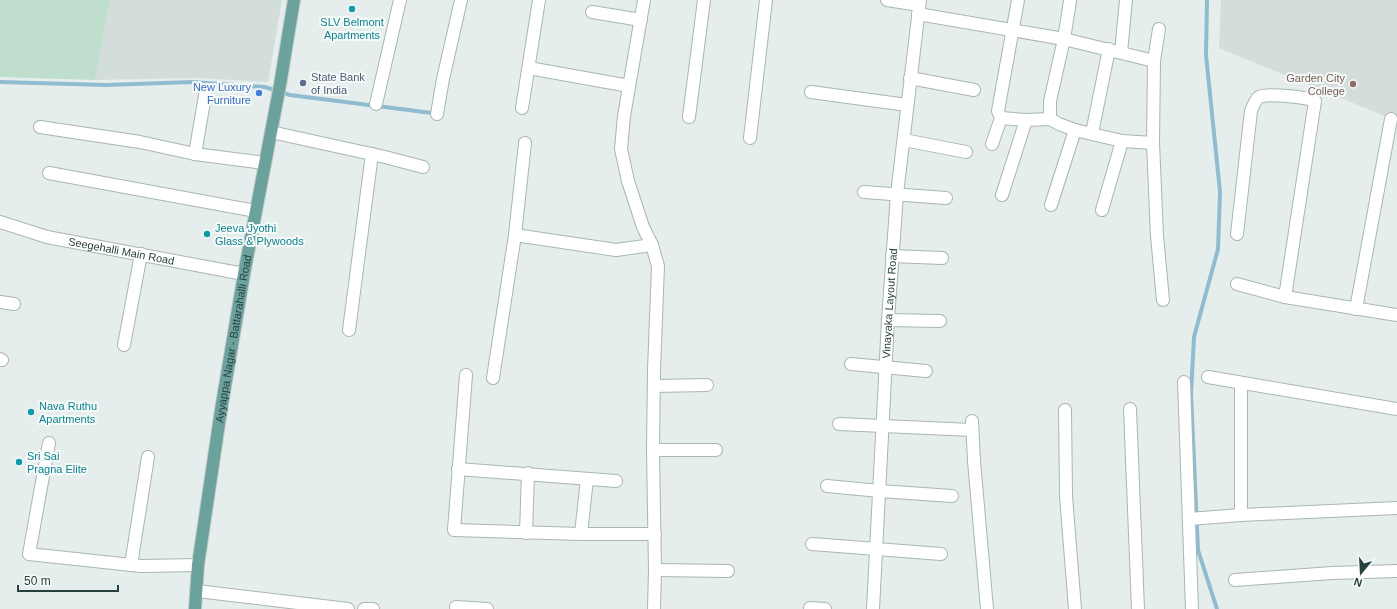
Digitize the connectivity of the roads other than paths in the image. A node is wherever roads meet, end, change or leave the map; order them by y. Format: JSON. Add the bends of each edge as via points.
{"nodes":[{"id":1,"x":294,"y":0,"type":"edge"},
{"id":2,"x":400,"y":0,"type":"edge"},
{"id":3,"x":461,"y":0,"type":"edge"},
{"id":4,"x":540,"y":0,"type":"edge"},
{"id":5,"x":644,"y":0,"type":"edge"},
{"id":6,"x":704,"y":0,"type":"edge"},
{"id":7,"x":766,"y":0,"type":"edge"},
{"id":8,"x":887,"y":0,"type":"edge"},
{"id":9,"x":1018,"y":0,"type":"edge"},
{"id":10,"x":1126,"y":0,"type":"edge"},
{"id":11,"x":1070,"y":2,"type":"dead end"},
{"id":12,"x":919,"y":6,"type":"edge"},
{"id":13,"x":592,"y":12,"type":"dead end"},
{"id":14,"x":641,"y":20,"type":"junction"},
{"id":15,"x":1012,"y":29,"type":"junction"},
{"id":16,"x":1159,"y":29,"type":"dead end"},
{"id":17,"x":1064,"y":39,"type":"junction"},
{"id":18,"x":1109,"y":49,"type":"junction"},
{"id":19,"x":1121,"y":52,"type":"junction"},
{"id":20,"x":1154,"y":61,"type":"junction"},
{"id":21,"x":529,"y":68,"type":"junction"},
{"id":22,"x":910,"y":78,"type":"junction"},
{"id":23,"x":629,"y":86,"type":"junction"},
{"id":24,"x":206,"y":90,"type":"dead end"},
{"id":25,"x":974,"y":90,"type":"dead end"},
{"id":26,"x":811,"y":92,"type":"dead end"},
{"id":27,"x":376,"y":104,"type":"dead end"},
{"id":28,"x":907,"y":105,"type":"junction"},
{"id":29,"x":522,"y":108,"type":"dead end"},
{"id":30,"x":437,"y":114,"type":"dead end"},
{"id":31,"x":689,"y":117,"type":"dead end"},
{"id":32,"x":1001,"y":118,"type":"junction"},
{"id":33,"x":1050,"y":118,"type":"junction"},
{"id":34,"x":1391,"y":119,"type":"dead end"},
{"id":35,"x":1026,"y":120,"type":"junction"},
{"id":36,"x":40,"y":127,"type":"dead end"},
{"id":37,"x":1075,"y":130,"type":"junction"},
{"id":38,"x":271,"y":132,"type":"junction"},
{"id":39,"x":1092,"y":133,"type":"junction"},
{"id":40,"x":750,"y":138,"type":"dead end"},
{"id":41,"x":904,"y":140,"type":"junction"},
{"id":42,"x":1122,"y":140,"type":"junction"},
{"id":43,"x":525,"y":143,"type":"dead end"},
{"id":44,"x":1153,"y":143,"type":"junction"},
{"id":45,"x":992,"y":144,"type":"dead end"},
{"id":46,"x":966,"y":152,"type":"dead end"},
{"id":47,"x":195,"y":154,"type":"junction"},
{"id":48,"x":372,"y":154,"type":"junction"},
{"id":49,"x":265,"y":163,"type":"junction"},
{"id":50,"x":423,"y":167,"type":"dead end"},
{"id":51,"x":49,"y":173,"type":"dead end"},
{"id":52,"x":864,"y":192,"type":"dead end"},
{"id":53,"x":897,"y":194,"type":"junction"},
{"id":54,"x":1002,"y":194,"type":"dead end"},
{"id":55,"x":946,"y":198,"type":"dead end"},
{"id":56,"x":1052,"y":205,"type":"dead end"},
{"id":57,"x":1102,"y":210,"type":"dead end"},
{"id":58,"x":256,"y":211,"type":"junction"},
{"id":59,"x":0,"y":222,"type":"edge"},
{"id":60,"x":1237,"y":234,"type":"dead end"},
{"id":61,"x":515,"y":235,"type":"junction"},
{"id":62,"x":652,"y":244,"type":"junction"},
{"id":63,"x":141,"y":254,"type":"junction"},
{"id":64,"x":892,"y":256,"type":"junction"},
{"id":65,"x":942,"y":258,"type":"dead end"},
{"id":66,"x":244,"y":274,"type":"junction"},
{"id":67,"x":1237,"y":284,"type":"dead end"},
{"id":68,"x":1285,"y":298,"type":"junction"},
{"id":69,"x":1163,"y":300,"type":"dead end"},
{"id":70,"x":0,"y":302,"type":"edge"},
{"id":71,"x":14,"y":304,"type":"dead end"},
{"id":72,"x":1356,"y":309,"type":"junction"},
{"id":73,"x":1397,"y":315,"type":"edge"},
{"id":74,"x":888,"y":320,"type":"junction"},
{"id":75,"x":940,"y":321,"type":"dead end"},
{"id":76,"x":349,"y":330,"type":"dead end"},
{"id":77,"x":124,"y":345,"type":"dead end"},
{"id":78,"x":851,"y":364,"type":"dead end"},
{"id":79,"x":886,"y":367,"type":"junction"},
{"id":80,"x":926,"y":371,"type":"dead end"},
{"id":81,"x":466,"y":375,"type":"dead end"},
{"id":82,"x":1208,"y":377,"type":"dead end"},
{"id":83,"x":493,"y":378,"type":"dead end"},
{"id":84,"x":1184,"y":382,"type":"dead end"},
{"id":85,"x":1241,"y":382,"type":"junction"},
{"id":86,"x":707,"y":385,"type":"dead end"},
{"id":87,"x":654,"y":386,"type":"junction"},
{"id":88,"x":1397,"y":408,"type":"edge"},
{"id":89,"x":1130,"y":409,"type":"dead end"},
{"id":90,"x":1065,"y":410,"type":"dead end"},
{"id":91,"x":839,"y":424,"type":"dead end"},
{"id":92,"x":883,"y":427,"type":"junction"},
{"id":93,"x":50,"y":443,"type":"dead end"},
{"id":94,"x":653,"y":450,"type":"junction"},
{"id":95,"x":716,"y":450,"type":"dead end"},
{"id":96,"x":148,"y":457,"type":"dead end"},
{"id":97,"x":458,"y":469,"type":"junction"},
{"id":98,"x":528,"y":473,"type":"junction"},
{"id":99,"x":587,"y":479,"type":"junction"},
{"id":100,"x":616,"y":481,"type":"dead end"},
{"id":101,"x":827,"y":486,"type":"dead end"},
{"id":102,"x":880,"y":491,"type":"junction"},
{"id":103,"x":952,"y":496,"type":"dead end"},
{"id":104,"x":1397,"y":508,"type":"edge"},
{"id":105,"x":1240,"y":515,"type":"junction"},
{"id":106,"x":1189,"y":519,"type":"junction"},
{"id":107,"x":526,"y":532,"type":"junction"},
{"id":108,"x":581,"y":534,"type":"junction"},
{"id":109,"x":655,"y":534,"type":"junction"},
{"id":110,"x":812,"y":544,"type":"dead end"},
{"id":111,"x":876,"y":550,"type":"junction"},
{"id":112,"x":940,"y":554,"type":"dead end"},
{"id":113,"x":131,"y":565,"type":"junction"},
{"id":114,"x":198,"y":565,"type":"junction"},
{"id":115,"x":655,"y":570,"type":"junction"},
{"id":116,"x":728,"y":571,"type":"dead end"},
{"id":117,"x":1397,"y":571,"type":"edge"},
{"id":118,"x":1235,"y":580,"type":"dead end"},
{"id":119,"x":196,"y":591,"type":"junction"},
{"id":120,"x":456,"y":607,"type":"dead end"},
{"id":121,"x":810,"y":608,"type":"dead end"},
{"id":122,"x":195,"y":609,"type":"edge"},
{"id":123,"x":348,"y":609,"type":"edge"},
{"id":124,"x":364,"y":609,"type":"edge"},
{"id":125,"x":373,"y":609,"type":"edge"},
{"id":126,"x":487,"y":609,"type":"edge"},
{"id":127,"x":654,"y":609,"type":"edge"},
{"id":128,"x":825,"y":609,"type":"edge"},
{"id":129,"x":873,"y":609,"type":"edge"},
{"id":130,"x":986,"y":609,"type":"edge"},
{"id":131,"x":1075,"y":609,"type":"edge"},
{"id":132,"x":1138,"y":609,"type":"edge"},
{"id":133,"x":1192,"y":609,"type":"edge"}],
"edges":[{"from":1,"to":38,"type":"main road","name":"Ayyappa Nagar - Battarahalli Road"},
{"from":2,"to":27,"type":"street"},
{"from":3,"to":30,"type":"street"},
{"from":4,"to":21,"type":"street"},
{"from":5,"to":14,"type":"street"},
{"from":6,"to":31,"type":"street"},
{"from":7,"to":40,"type":"street"},
{"from":8,"to":12,"type":"street"},
{"from":9,"to":15,"type":"street"},
{"from":10,"to":19,"type":"street"},
{"from":11,"to":17,"type":"street"},
{"from":12,"to":15,"type":"street"},
{"from":12,"to":22,"type":"street","name":"Vinayaka Layout Road"},
{"from":13,"to":14,"type":"street"},
{"from":14,"to":23,"type":"street"},
{"from":15,"to":17,"type":"street"},
{"from":15,"to":32,"type":"street","via":[[998,111]]},
{"from":16,"to":20,"type":"street"},
{"from":17,"to":18,"type":"street"},
{"from":17,"to":33,"type":"street","via":[[1050,101]]},
{"from":18,"to":19,"type":"street"},
{"from":18,"to":39,"type":"street"},
{"from":19,"to":20,"type":"street"},
{"from":20,"to":44,"type":"street"},
{"from":21,"to":23,"type":"street"},
{"from":21,"to":29,"type":"street"},
{"from":22,"to":25,"type":"street"},
{"from":22,"to":28,"type":"street","name":"Vinayaka Layout Road"},
{"from":23,"to":62,"type":"street","via":[[622,149],[628,181],[643,227]]},
{"from":24,"to":47,"type":"street"},
{"from":26,"to":28,"type":"street"},
{"from":28,"to":41,"type":"street","name":"Vinayaka Layout Road"},
{"from":32,"to":35,"type":"street"},
{"from":32,"to":45,"type":"street"},
{"from":33,"to":35,"type":"street"},
{"from":33,"to":37,"type":"street"},
{"from":34,"to":72,"type":"street"},
{"from":35,"to":54,"type":"street"},
{"from":36,"to":47,"type":"street","via":[[140,142]]},
{"from":37,"to":39,"type":"street"},
{"from":37,"to":56,"type":"street"},
{"from":38,"to":48,"type":"street"},
{"from":38,"to":49,"type":"main road","name":"Ayyappa Nagar - Battarahalli Road"},
{"from":39,"to":42,"type":"street"},
{"from":41,"to":46,"type":"street"},
{"from":41,"to":53,"type":"street","name":"Vinayaka Layout Road"},
{"from":42,"to":44,"type":"street"},
{"from":42,"to":57,"type":"street"},
{"from":43,"to":61,"type":"street"},
{"from":44,"to":69,"type":"street"},
{"from":47,"to":49,"type":"street"},
{"from":48,"to":50,"type":"street"},
{"from":48,"to":76,"type":"street"},
{"from":49,"to":58,"type":"main road","name":"Ayyappa Nagar - Battarahalli Road"},
{"from":51,"to":58,"type":"street"},
{"from":52,"to":53,"type":"street"},
{"from":53,"to":55,"type":"street"},
{"from":53,"to":64,"type":"street","name":"Vinayaka Layout Road"},
{"from":58,"to":66,"type":"main road","name":"Ayyappa Nagar - Battarahalli Road"},
{"from":59,"to":63,"type":"street","name":"Seegehalli Main Road","via":[[47,237]]},
{"from":60,"to":68,"type":"street","via":[[1251,111],[1256,100],[1265,95],[1315,101]]},
{"from":61,"to":62,"type":"street","via":[[616,250]]},
{"from":61,"to":83,"type":"street"},
{"from":62,"to":87,"type":"street","via":[[658,266]]},
{"from":63,"to":66,"type":"street","name":"Seegehalli Main Road"},
{"from":63,"to":77,"type":"street"},
{"from":64,"to":65,"type":"street"},
{"from":64,"to":74,"type":"street","name":"Vinayaka Layout Road"},
{"from":66,"to":114,"type":"main road","name":"Ayyappa Nagar - Battarahalli Road"},
{"from":67,"to":68,"type":"street"},
{"from":68,"to":72,"type":"street"},
{"from":70,"to":71,"type":"street"},
{"from":72,"to":73,"type":"street"},
{"from":74,"to":75,"type":"street"},
{"from":74,"to":79,"type":"street","name":"Vinayaka Layout Road"},
{"from":78,"to":79,"type":"street"},
{"from":79,"to":80,"type":"street"},
{"from":79,"to":92,"type":"street","name":"Vinayaka Layout Road"},
{"from":81,"to":97,"type":"street"},
{"from":82,"to":85,"type":"street"},
{"from":84,"to":106,"type":"street"},
{"from":85,"to":88,"type":"street"},
{"from":85,"to":105,"type":"street"},
{"from":86,"to":87,"type":"street"},
{"from":87,"to":94,"type":"street"},
{"from":89,"to":132,"type":"street"},
{"from":90,"to":131,"type":"street","via":[[1066,496]]},
{"from":91,"to":92,"type":"street"},
{"from":92,"to":102,"type":"street","name":"Vinayaka Layout Road"},
{"from":92,"to":130,"type":"street","via":[[972,426]]},
{"from":93,"to":113,"type":"street","via":[[29,554]]},
{"from":94,"to":95,"type":"street"},
{"from":94,"to":109,"type":"street"},
{"from":96,"to":113,"type":"street"},
{"from":97,"to":98,"type":"street"},
{"from":97,"to":107,"type":"street","via":[[454,530]]},
{"from":98,"to":99,"type":"street"},
{"from":98,"to":107,"type":"street"},
{"from":99,"to":100,"type":"street"},
{"from":99,"to":108,"type":"street"},
{"from":101,"to":102,"type":"street"},
{"from":102,"to":103,"type":"street"},
{"from":102,"to":111,"type":"street","name":"Vinayaka Layout Road"},
{"from":104,"to":105,"type":"street"},
{"from":105,"to":106,"type":"street"},
{"from":106,"to":133,"type":"street"},
{"from":107,"to":108,"type":"street"},
{"from":108,"to":109,"type":"street"},
{"from":109,"to":115,"type":"street"},
{"from":110,"to":111,"type":"street"},
{"from":111,"to":112,"type":"street"},
{"from":111,"to":129,"type":"street","name":"Vinayaka Layout Road"},
{"from":113,"to":114,"type":"street"},
{"from":114,"to":119,"type":"main road","name":"Ayyappa Nagar - Battarahalli Road"},
{"from":115,"to":116,"type":"street"},
{"from":115,"to":127,"type":"street"},
{"from":117,"to":118,"type":"street"},
{"from":119,"to":122,"type":"main road","name":"Ayyappa Nagar - Battarahalli Road"},
{"from":119,"to":123,"type":"street"},
{"from":120,"to":126,"type":"street"},
{"from":121,"to":128,"type":"street"},
{"from":124,"to":125,"type":"street"}]}
